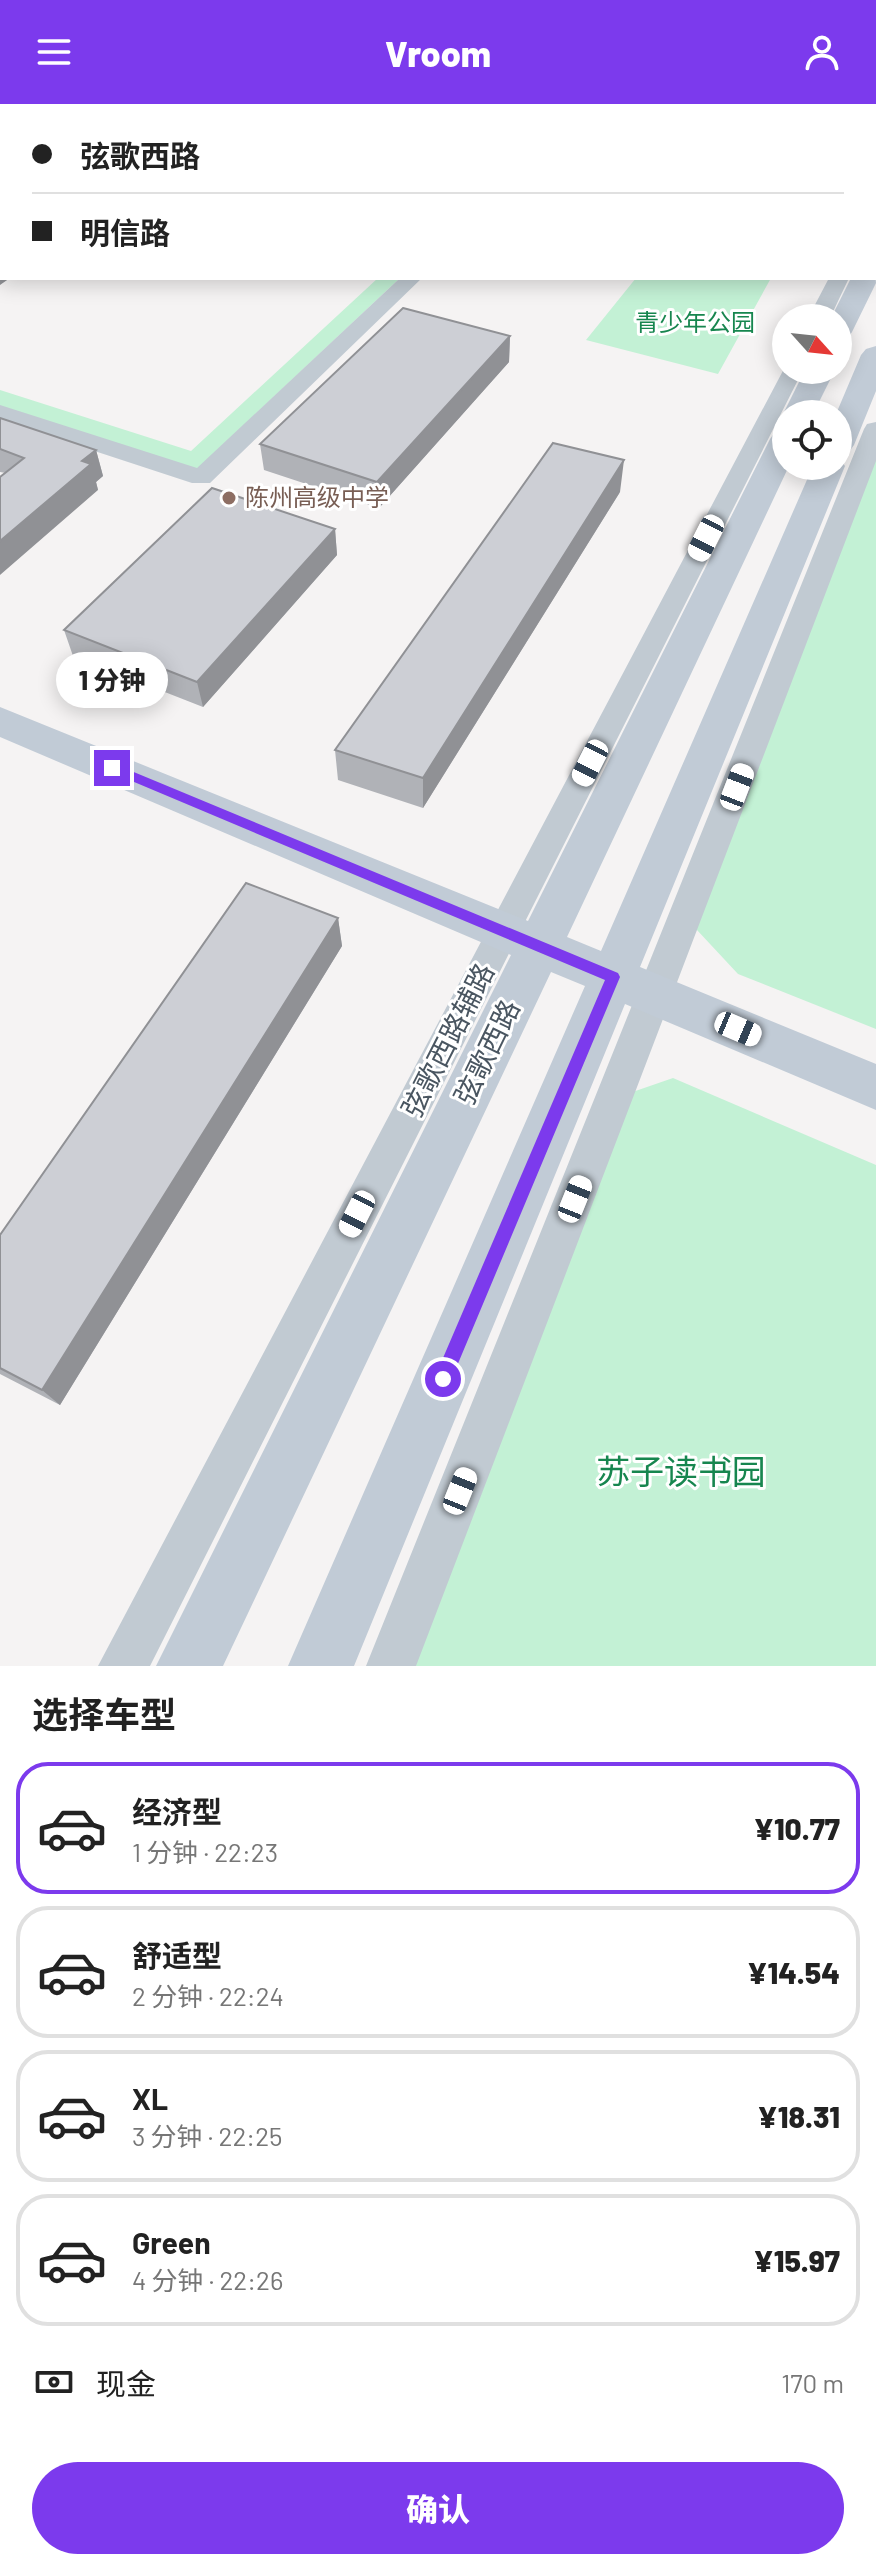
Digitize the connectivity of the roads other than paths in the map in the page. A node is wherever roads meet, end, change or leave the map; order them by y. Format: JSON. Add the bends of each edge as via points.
{"nodes":[{"id":1,"x":410,"y":280,"type":"edge"},
{"id":2,"x":838,"y":280,"type":"edge"},
{"id":3,"x":864,"y":280,"type":"edge"},
{"id":4,"x":826,"y":304,"type":"edge"},
{"id":5,"x":852,"y":304,"type":"edge"},
{"id":6,"x":876,"y":355,"type":"edge"},
{"id":7,"x":785,"y":384,"type":"edge"},
{"id":8,"x":0,"y":412,"type":"edge"},
{"id":9,"x":852,"y":412,"type":"edge"},
{"id":10,"x":876,"y":429,"type":"edge"},
{"id":11,"x":772,"y":465,"type":"edge"},
{"id":12,"x":824,"y":480,"type":"edge"},
{"id":13,"x":0,"y":721,"type":"edge"},
{"id":14,"x":521,"y":938,"type":"junction"},
{"id":15,"x":634,"y":986,"type":"junction"},
{"id":16,"x":876,"y":1087,"type":"edge"},
{"id":17,"x":123,"y":1666,"type":"edge"},
{"id":18,"x":189,"y":1666,"type":"edge"},
{"id":19,"x":321,"y":1666,"type":"edge"},
{"id":20,"x":391,"y":1666,"type":"edge"}],
"edges":[{"from":1,"to":8,"type":"street","via":[[201,478]]},
{"from":2,"to":4,"type":"street"},
{"from":3,"to":5,"type":"main road"},
{"from":6,"to":9,"type":"main road"},
{"from":7,"to":14,"type":"street","name":"弦歌西路辅路"},
{"from":10,"to":15,"type":"street"},
{"from":11,"to":14,"type":"main road","name":"弦歌西路"},
{"from":12,"to":15,"type":"main road"},
{"from":13,"to":14,"type":"main road"},
{"from":14,"to":15,"type":"main road"},
{"from":14,"to":17,"type":"street","name":"弦歌西路辅路"},
{"from":14,"to":18,"type":"main road","name":"弦歌西路"},
{"from":15,"to":16,"type":"main road"},
{"from":15,"to":19,"type":"main road"},
{"from":15,"to":20,"type":"street"}]}
